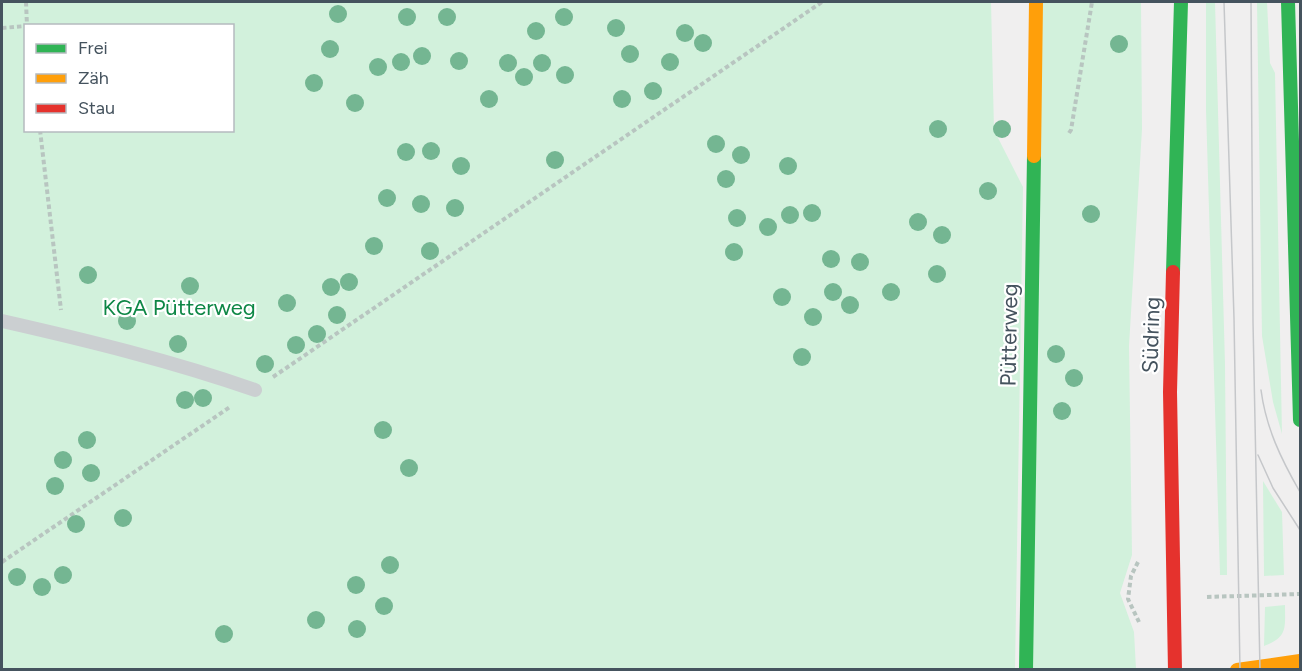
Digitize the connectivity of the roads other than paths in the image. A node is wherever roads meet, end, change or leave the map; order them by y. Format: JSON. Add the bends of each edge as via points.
{"nodes":[{"id":1,"x":1036,"y":2,"type":"edge"},
{"id":2,"x":1180,"y":2,"type":"edge"},
{"id":3,"x":1288,"y":2,"type":"edge"},
{"id":4,"x":2,"y":321,"type":"edge"},
{"id":5,"x":1300,"y":383,"type":"edge"},
{"id":6,"x":255,"y":390,"type":"road end"},
{"id":7,"x":1300,"y":420,"type":"edge"},
{"id":8,"x":1300,"y":661,"type":"edge"},
{"id":9,"x":1026,"y":669,"type":"edge"},
{"id":10,"x":1175,"y":669,"type":"edge"},
{"id":11,"x":1237,"y":669,"type":"edge"}],
"edges":[{"from":1,"to":9,"type":"main road","name":"Pütterweg"},
{"from":2,"to":10,"type":"main road","name":"Südring","via":[[1170,392]]},
{"from":3,"to":5,"type":"main road"},
{"from":4,"to":6,"type":"lane","via":[[223,378]]},
{"from":5,"to":7,"type":"main road"},
{"from":8,"to":11,"type":"main road"}]}
